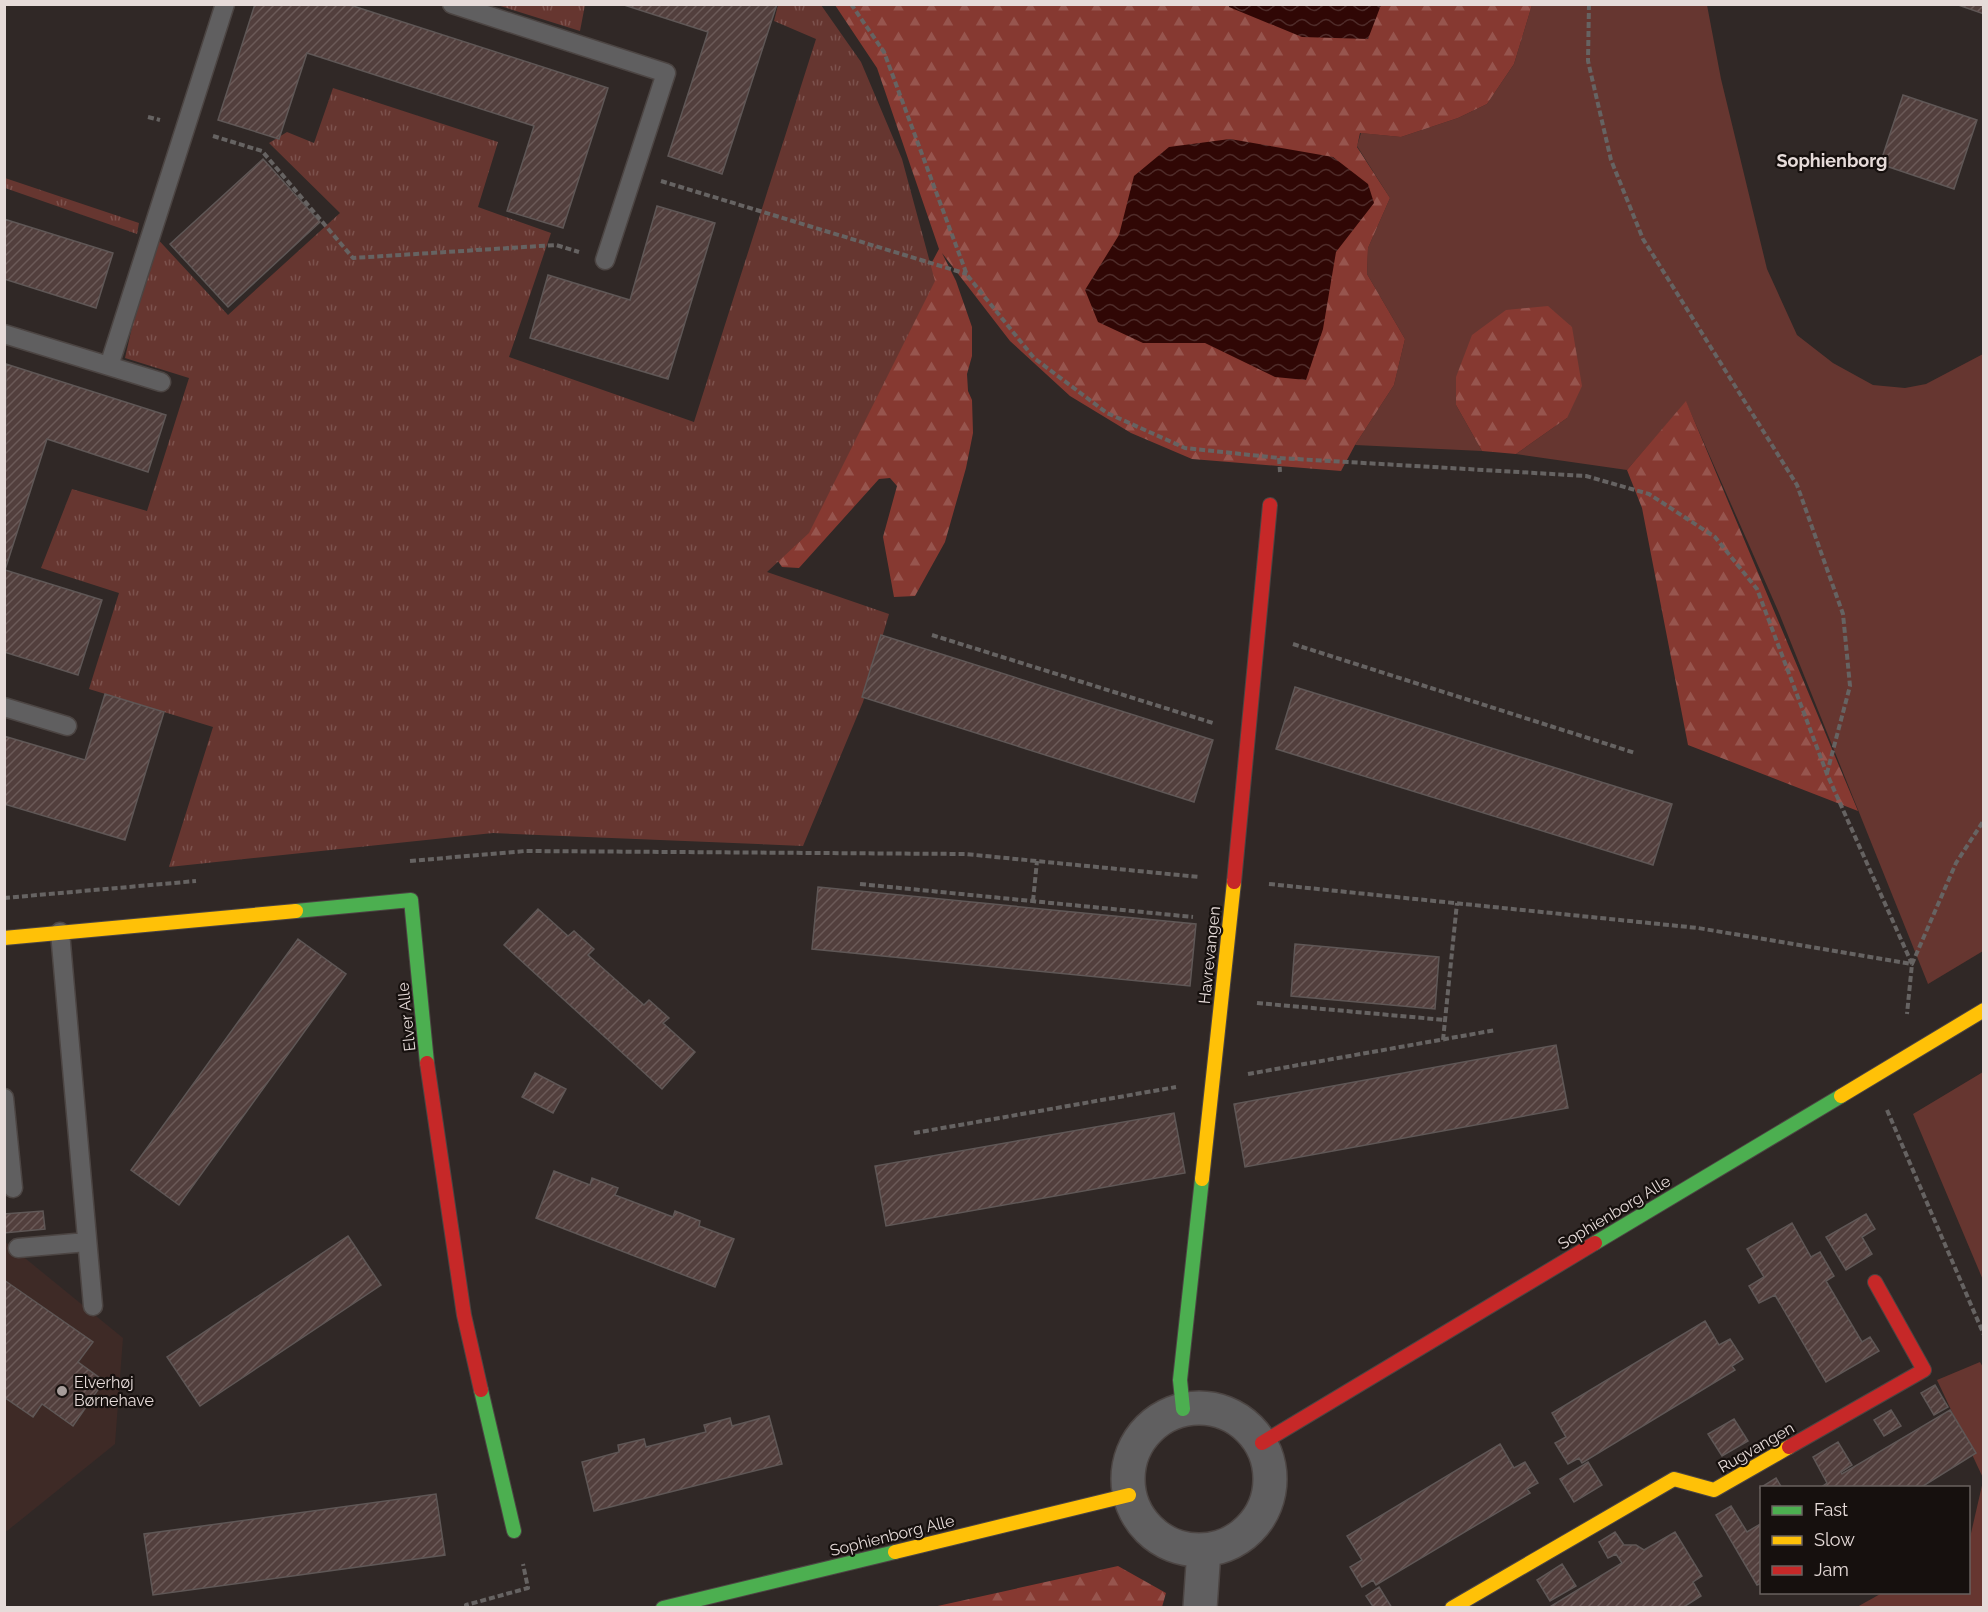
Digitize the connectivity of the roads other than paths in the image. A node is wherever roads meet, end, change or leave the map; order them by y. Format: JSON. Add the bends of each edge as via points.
{"nodes":[{"id":1,"x":225,"y":4,"type":"edge"},
{"id":2,"x":452,"y":4,"type":"edge"},
{"id":3,"x":605,"y":260,"type":"road end"},
{"id":4,"x":4,"y":334,"type":"edge"},
{"id":5,"x":108,"y":366,"type":"junction"},
{"id":6,"x":161,"y":382,"type":"dead end"},
{"id":7,"x":1270,"y":505,"type":"dead end"},
{"id":8,"x":4,"y":707,"type":"edge"},
{"id":9,"x":67,"y":726,"type":"dead end"},
{"id":10,"x":60,"y":932,"type":"junction"},
{"id":11,"x":4,"y":938,"type":"edge"},
{"id":12,"x":1983,"y":1010,"type":"edge"},
{"id":13,"x":4,"y":1098,"type":"edge"},
{"id":14,"x":12,"y":1188,"type":"dead end"},
{"id":15,"x":87,"y":1242,"type":"junction"},
{"id":16,"x":18,"y":1248,"type":"dead end"},
{"id":17,"x":1875,"y":1282,"type":"dead end"},
{"id":18,"x":93,"y":1306,"type":"dead end"},
{"id":19,"x":1183,"y":1409,"type":"junction"},
{"id":20,"x":1262,"y":1443,"type":"junction"},
{"id":21,"x":1129,"y":1495,"type":"junction"},
{"id":22,"x":514,"y":1531,"type":"dead end"},
{"id":23,"x":1204,"y":1550,"type":"junction"},
{"id":24,"x":663,"y":1608,"type":"edge"},
{"id":25,"x":1200,"y":1608,"type":"edge"},
{"id":26,"x":1452,"y":1608,"type":"edge"}],
"edges":[{"from":1,"to":5,"type":"lane"},
{"from":2,"to":3,"type":"lane","via":[[666,73]]},
{"from":4,"to":5,"type":"lane"},
{"from":5,"to":6,"type":"lane"},
{"from":7,"to":19,"type":"street","name":"Havrevangen","via":[[1180,1380]]},
{"from":8,"to":9,"type":"lane"},
{"from":10,"to":11,"type":"street","name":"Elver Alle"},
{"from":10,"to":15,"type":"lane"},
{"from":10,"to":22,"type":"street","name":"Elver Alle","via":[[411,900],[427,1064],[464,1315]]},
{"from":12,"to":20,"type":"street","name":"Sophienborg Alle"},
{"from":13,"to":14,"type":"lane"},
{"from":15,"to":16,"type":"lane"},
{"from":15,"to":18,"type":"lane"},
{"from":17,"to":26,"type":"street","name":"Rugvangen","via":[[1924,1370],[1714,1490],[1674,1479]]},
{"from":19,"to":20,"type":"street","via":[[1206,1408],[1228,1413],[1247,1425]]},
{"from":19,"to":21,"type":"street","via":[[1162,1418],[1145,1432],[1133,1450]]},
{"from":20,"to":23,"type":"street","via":[[1270,1466],[1270,1490],[1263,1513],[1248,1532],[1227,1545]]},
{"from":21,"to":23,"type":"street","via":[[1149,1529],[1165,1542]]},
{"from":21,"to":24,"type":"street","name":"Sophienborg Alle"},
{"from":23,"to":25,"type":"street"}]}
